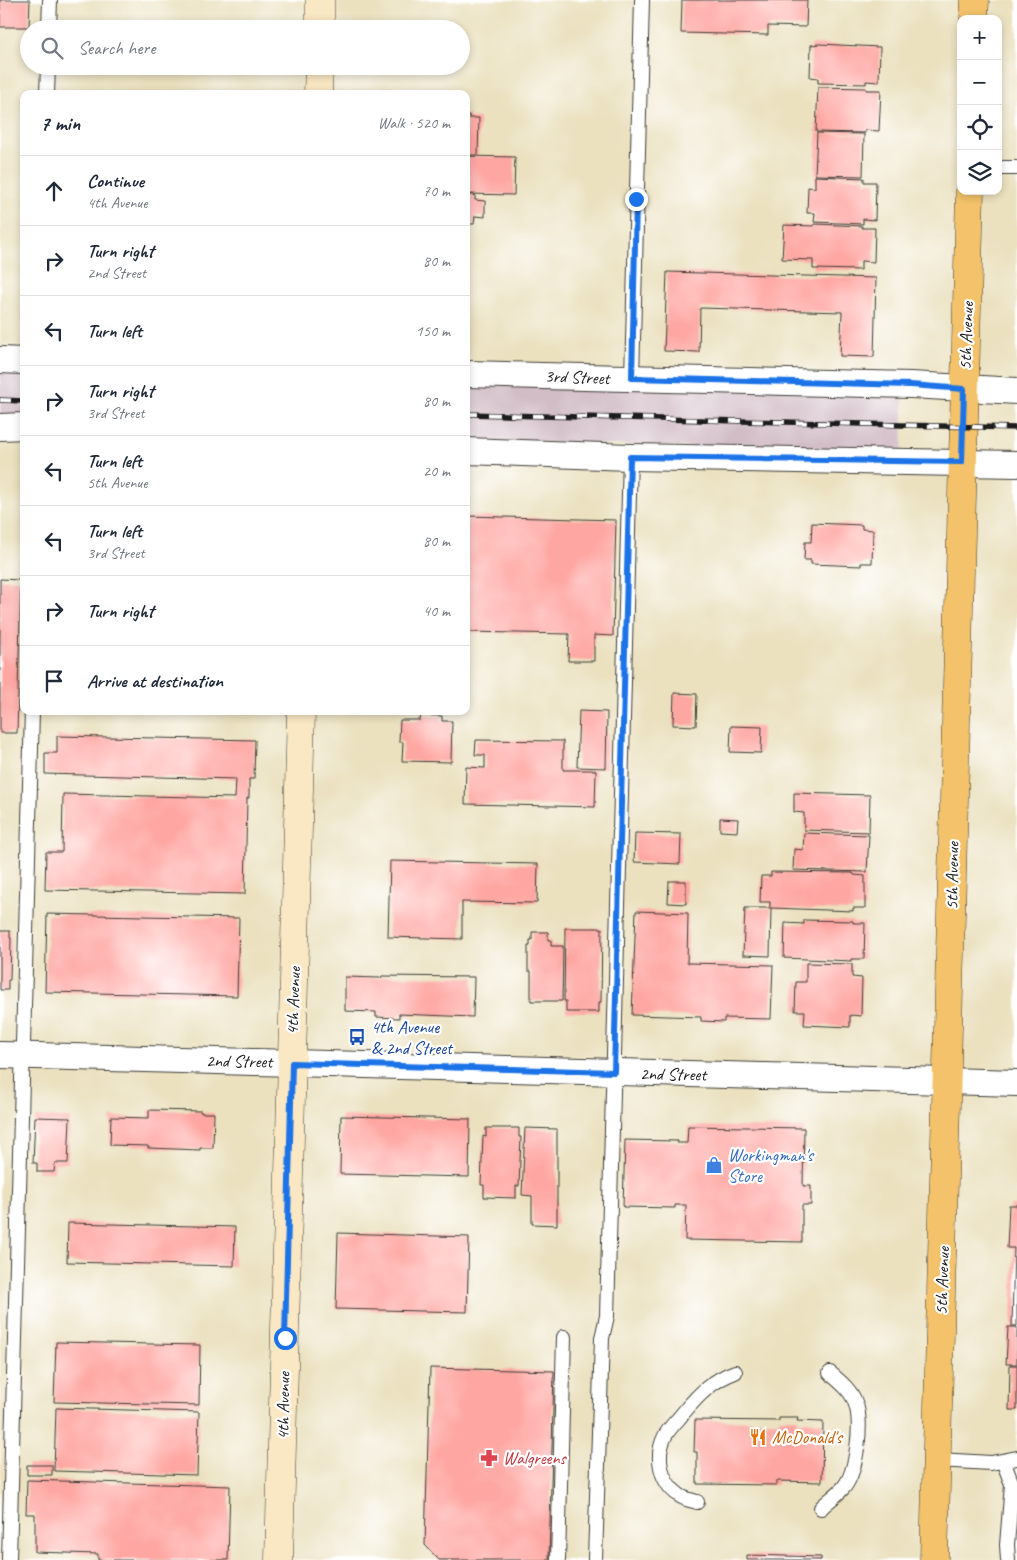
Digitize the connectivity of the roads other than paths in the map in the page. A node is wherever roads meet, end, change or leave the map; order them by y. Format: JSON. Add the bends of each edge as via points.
{"nodes":[{"id":1,"x":50,"y":0,"type":"edge"},
{"id":2,"x":320,"y":0,"type":"edge"},
{"id":3,"x":642,"y":0,"type":"edge"},
{"id":4,"x":975,"y":0,"type":"edge"},
{"id":5,"x":974,"y":15,"type":"edge"},
{"id":6,"x":49,"y":20,"type":"edge"},
{"id":7,"x":320,"y":20,"type":"edge"},
{"id":8,"x":48,"y":75,"type":"edge"},
{"id":9,"x":318,"y":75,"type":"edge"},
{"id":10,"x":47,"y":90,"type":"edge"},
{"id":11,"x":318,"y":90,"type":"edge"},
{"id":12,"x":1002,"y":168,"type":"edge"},
{"id":13,"x":1017,"y":168,"type":"edge"},
{"id":14,"x":970,"y":195,"type":"edge"},
{"id":15,"x":0,"y":360,"type":"edge"},
{"id":16,"x":20,"y":361,"type":"edge"},
{"id":17,"x":470,"y":374,"type":"edge"},
{"id":18,"x":632,"y":378,"type":"junction"},
{"id":19,"x":964,"y":389,"type":"junction"},
{"id":20,"x":1017,"y":391,"type":"edge"},
{"id":21,"x":20,"y":426,"type":"edge"},
{"id":22,"x":0,"y":427,"type":"edge"},
{"id":23,"x":470,"y":451,"type":"edge"},
{"id":24,"x":630,"y":457,"type":"junction"},
{"id":25,"x":962,"y":462,"type":"junction"},
{"id":26,"x":1017,"y":464,"type":"edge"},
{"id":27,"x":32,"y":715,"type":"edge"},
{"id":28,"x":301,"y":715,"type":"edge"},
{"id":29,"x":12,"y":1055,"type":"edge"},
{"id":30,"x":292,"y":1063,"type":"junction"},
{"id":31,"x":614,"y":1072,"type":"junction"},
{"id":32,"x":947,"y":1081,"type":"junction"},
{"id":33,"x":1017,"y":1082,"type":"edge"},
{"id":34,"x":564,"y":1337,"type":"dead end"},
{"id":35,"x":735,"y":1372,"type":"dead end"},
{"id":36,"x":830,"y":1373,"type":"dead end"},
{"id":37,"x":1017,"y":1458,"type":"edge"},
{"id":38,"x":937,"y":1460,"type":"junction"},
{"id":39,"x":1003,"y":1461,"type":"junction"},
{"id":40,"x":1015,"y":1484,"type":"edge"},
{"id":41,"x":696,"y":1502,"type":"dead end"},
{"id":42,"x":820,"y":1508,"type":"dead end"},
{"id":43,"x":9,"y":1560,"type":"edge"},
{"id":44,"x":279,"y":1560,"type":"edge"},
{"id":45,"x":558,"y":1560,"type":"edge"},
{"id":46,"x":595,"y":1560,"type":"edge"},
{"id":47,"x":934,"y":1560,"type":"edge"},
{"id":48,"x":1008,"y":1560,"type":"edge"}],
"edges":[{"from":1,"to":6,"type":"lane"},
{"from":2,"to":7,"type":"main road"},
{"from":3,"to":18,"type":"lane"},
{"from":4,"to":5,"type":"main road"},
{"from":8,"to":10,"type":"lane"},
{"from":9,"to":11,"type":"main road"},
{"from":12,"to":13,"type":"lane"},
{"from":14,"to":19,"type":"main road","name":"5th Avenue"},
{"from":15,"to":16,"type":"street"},
{"from":17,"to":18,"type":"street","name":"3rd Street"},
{"from":18,"to":19,"type":"street","name":"3rd Street"},
{"from":19,"to":20,"type":"street","name":"3rd Street"},
{"from":19,"to":25,"type":"main road","name":"5th Avenue"},
{"from":21,"to":22,"type":"street"},
{"from":23,"to":24,"type":"street"},
{"from":24,"to":25,"type":"street"},
{"from":24,"to":31,"type":"lane"},
{"from":25,"to":26,"type":"street"},
{"from":25,"to":32,"type":"main road","name":"5th Avenue"},
{"from":27,"to":29,"type":"lane"},
{"from":28,"to":30,"type":"main road","name":"4th Avenue"},
{"from":29,"to":30,"type":"street","name":"2nd Street"},
{"from":29,"to":43,"type":"lane"},
{"from":30,"to":31,"type":"street","name":"2nd Street"},
{"from":30,"to":44,"type":"main road","name":"4th Avenue"},
{"from":31,"to":32,"type":"street","name":"2nd Street"},
{"from":31,"to":46,"type":"lane"},
{"from":32,"to":33,"type":"street","name":"2nd Street"},
{"from":32,"to":38,"type":"main road","name":"5th Avenue"},
{"from":34,"to":45,"type":"lane"},
{"from":35,"to":41,"type":"lane","via":[[721,1377],[696,1397],[665,1435],[660,1450],[660,1465],[666,1482],[679,1496]]},
{"from":36,"to":42,"type":"lane","via":[[848,1390],[855,1402],[857,1454],[853,1472],[844,1487]]},
{"from":37,"to":39,"type":"lane"},
{"from":38,"to":39,"type":"lane"},
{"from":38,"to":47,"type":"main road","name":"5th Avenue"},
{"from":39,"to":40,"type":"lane"},
{"from":40,"to":48,"type":"lane"}]}
